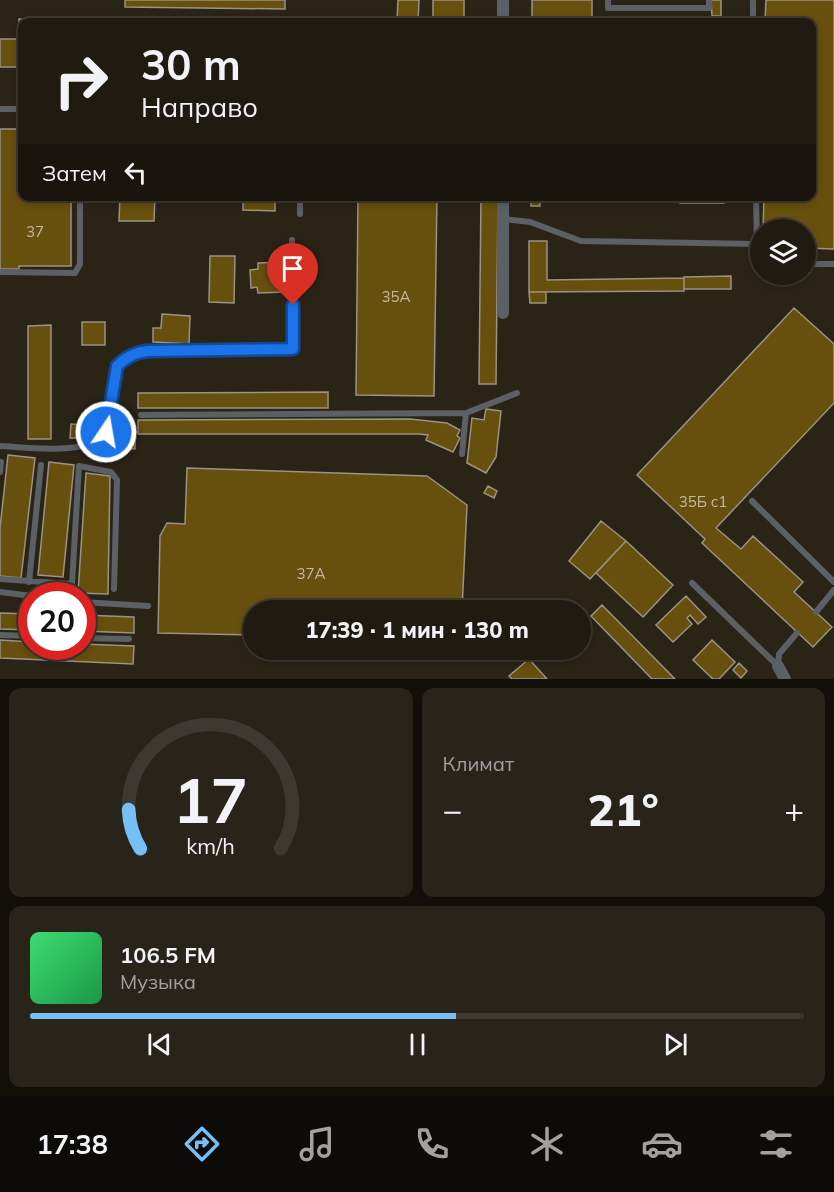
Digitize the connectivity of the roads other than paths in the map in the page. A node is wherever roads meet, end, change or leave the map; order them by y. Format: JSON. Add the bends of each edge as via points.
{"nodes":[{"id":1,"x":503,"y":0,"type":"edge"},
{"id":2,"x":608,"y":0,"type":"edge"},
{"id":3,"x":709,"y":0,"type":"edge"},
{"id":4,"x":753,"y":0,"type":"edge"},
{"id":5,"x":503,"y":18,"type":"edge"},
{"id":6,"x":753,"y":18,"type":"edge"},
{"id":7,"x":0,"y":109,"type":"edge"},
{"id":8,"x":18,"y":109,"type":"edge"},
{"id":9,"x":80,"y":201,"type":"edge"},
{"id":10,"x":300,"y":201,"type":"edge"},
{"id":11,"x":503,"y":201,"type":"edge"},
{"id":12,"x":756,"y":201,"type":"edge"},
{"id":13,"x":300,"y":214,"type":"dead end"},
{"id":14,"x":503,"y":219,"type":"junction"},
{"id":15,"x":756,"y":219,"type":"edge"},
{"id":16,"x":292,"y":240,"type":"dead end"},
{"id":17,"x":750,"y":244,"type":"edge"},
{"id":18,"x":816,"y":264,"type":"edge"},
{"id":19,"x":834,"y":264,"type":"edge"},
{"id":20,"x":0,"y":272,"type":"edge"},
{"id":21,"x":503,"y":313,"type":"dead end"},
{"id":22,"x":517,"y":393,"type":"dead end"},
{"id":23,"x":466,"y":413,"type":"junction"},
{"id":24,"x":141,"y":415,"type":"dead end"},
{"id":25,"x":0,"y":446,"type":"edge"},
{"id":26,"x":462,"y":454,"type":"dead end"},
{"id":27,"x":1,"y":462,"type":"edge"},
{"id":28,"x":41,"y":465,"type":"dead end"},
{"id":29,"x":0,"y":472,"type":"edge"},
{"id":30,"x":752,"y":501,"type":"dead end"},
{"id":31,"x":0,"y":579,"type":"edge"},
{"id":32,"x":29,"y":582,"type":"joint"},
{"id":33,"x":72,"y":582,"type":"edge"},
{"id":34,"x":834,"y":582,"type":"edge"},
{"id":35,"x":692,"y":583,"type":"dead end"},
{"id":36,"x":114,"y":589,"type":"dead end"},
{"id":37,"x":834,"y":590,"type":"edge"},
{"id":38,"x":0,"y":592,"type":"edge"},
{"id":39,"x":18,"y":594,"type":"edge"},
{"id":40,"x":96,"y":603,"type":"edge"},
{"id":41,"x":148,"y":606,"type":"dead end"},
{"id":42,"x":816,"y":612,"type":"dead end"},
{"id":43,"x":797,"y":633,"type":"dead end"},
{"id":44,"x":0,"y":635,"type":"edge"},
{"id":45,"x":18,"y":636,"type":"edge"},
{"id":46,"x":96,"y":638,"type":"edge"},
{"id":47,"x":129,"y":639,"type":"dead end"},
{"id":48,"x":778,"y":666,"type":"junction"},
{"id":49,"x":785,"y":679,"type":"edge"}],
"edges":[{"from":1,"to":5,"type":"street"},
{"from":2,"to":3,"type":"lane","via":[[608,8],[709,8]]},
{"from":4,"to":6,"type":"lane"},
{"from":7,"to":8,"type":"lane"},
{"from":9,"to":20,"type":"lane","via":[[80,264],[75,273]]},
{"from":10,"to":13,"type":"lane"},
{"from":11,"to":14,"type":"street"},
{"from":12,"to":15,"type":"lane"},
{"from":14,"to":17,"type":"lane","via":[[530,222],[581,241]]},
{"from":14,"to":21,"type":"street"},
{"from":16,"to":25,"type":"lane","via":[[293,349],[139,352],[117,366],[110,420],[98,442],[80,448]]},
{"from":18,"to":19,"type":"lane"},
{"from":22,"to":23,"type":"lane"},
{"from":23,"to":24,"type":"lane"},
{"from":23,"to":26,"type":"lane"},
{"from":27,"to":29,"type":"lane"},
{"from":28,"to":32,"type":"lane"},
{"from":30,"to":34,"type":"lane"},
{"from":31,"to":32,"type":"lane"},
{"from":33,"to":36,"type":"lane","via":[[79,466],[111,472],[117,480]]},
{"from":35,"to":48,"type":"lane"},
{"from":37,"to":42,"type":"lane"},
{"from":38,"to":39,"type":"lane"},
{"from":40,"to":41,"type":"lane"},
{"from":43,"to":48,"type":"lane","via":[[779,654]]},
{"from":44,"to":45,"type":"lane"},
{"from":46,"to":47,"type":"lane"},
{"from":48,"to":49,"type":"street"}]}
